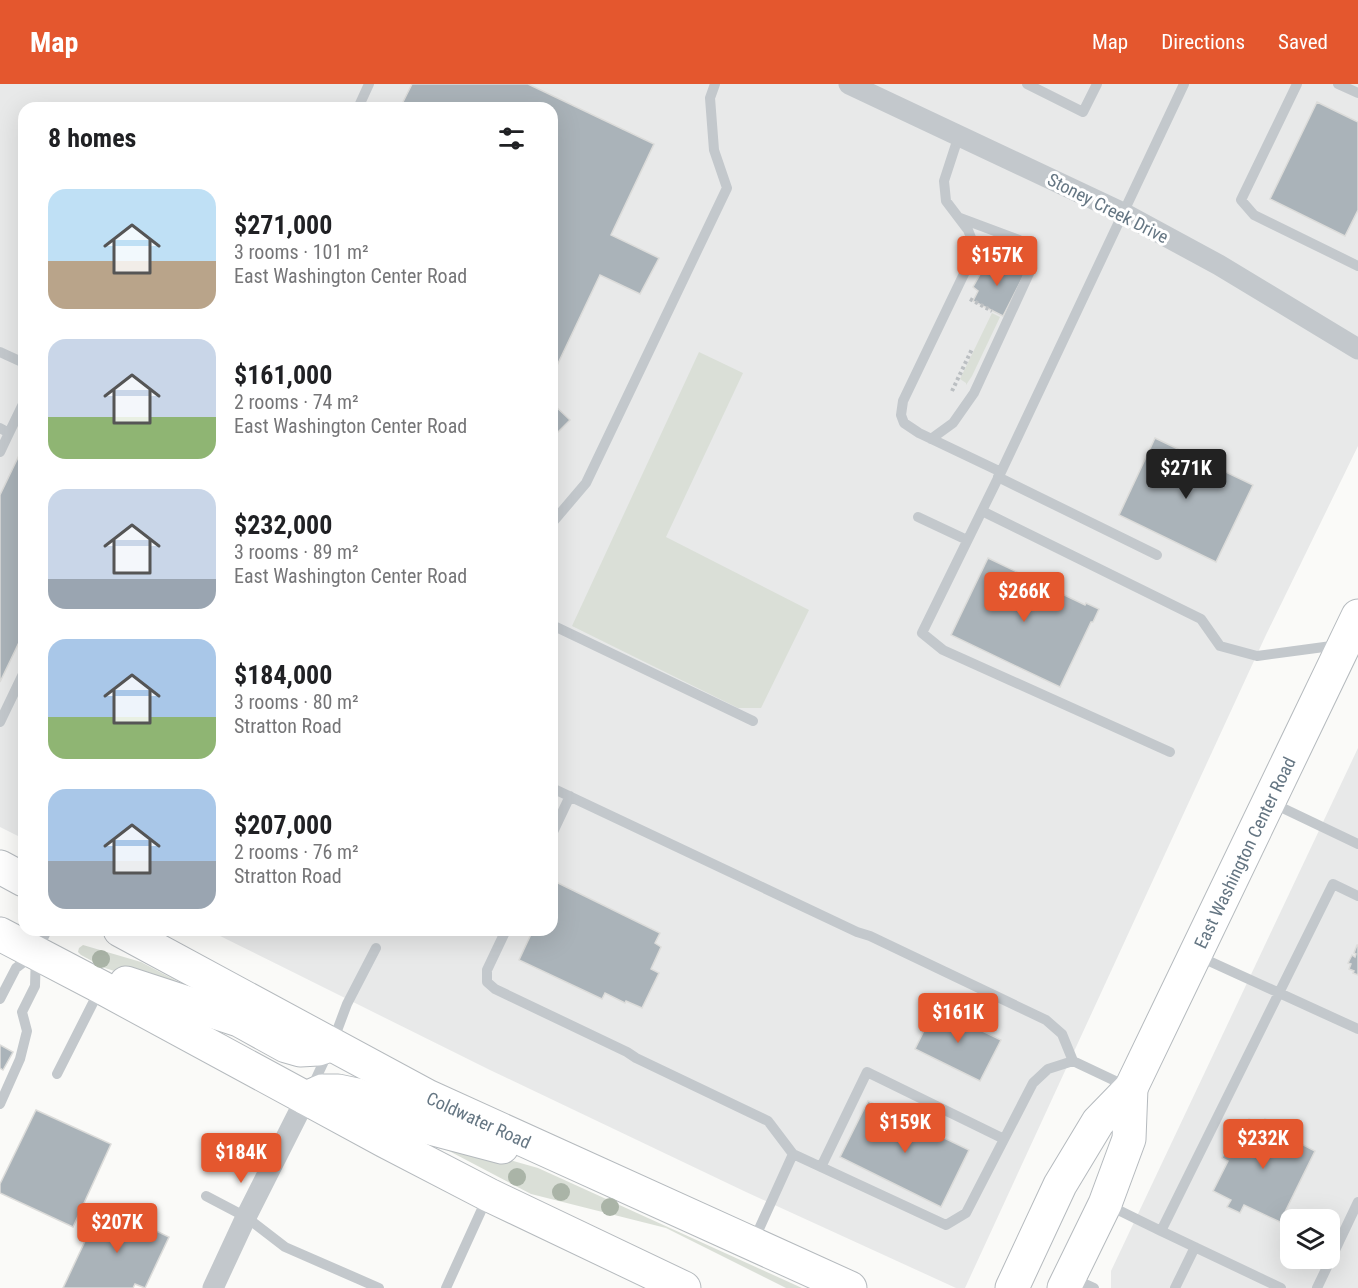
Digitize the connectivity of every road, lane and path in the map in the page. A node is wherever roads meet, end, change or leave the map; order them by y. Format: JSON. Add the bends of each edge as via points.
{"nodes":[{"id":1,"x":369,"y":84,"type":"edge"},
{"id":2,"x":715,"y":84,"type":"edge"},
{"id":3,"x":849,"y":84,"type":"edge"},
{"id":4,"x":1027,"y":84,"type":"edge"},
{"id":5,"x":1096,"y":84,"type":"edge"},
{"id":6,"x":1184,"y":84,"type":"edge"},
{"id":7,"x":1297,"y":84,"type":"edge"},
{"id":8,"x":1338,"y":84,"type":"edge"},
{"id":9,"x":1358,"y":93,"type":"edge"},
{"id":10,"x":361,"y":102,"type":"edge"},
{"id":11,"x":959,"y":135,"type":"junction"},
{"id":12,"x":1123,"y":213,"type":"junction"},
{"id":13,"x":957,"y":217,"type":"junction"},
{"id":14,"x":1358,"y":266,"type":"edge"},
{"id":15,"x":1007,"y":267,"type":"dead end"},
{"id":16,"x":985,"y":269,"type":"dead end"},
{"id":17,"x":970,"y":297,"type":"dead end"},
{"id":18,"x":1001,"y":316,"type":"dead end"},
{"id":19,"x":976,"y":341,"type":"dead end"},
{"id":20,"x":1358,"y":349,"type":"edge"},
{"id":21,"x":0,"y":352,"type":"edge"},
{"id":22,"x":18,"y":360,"type":"edge"},
{"id":23,"x":951,"y":392,"type":"dead end"},
{"id":24,"x":18,"y":411,"type":"edge"},
{"id":25,"x":5,"y":431,"type":"edge"},
{"id":26,"x":932,"y":439,"type":"junction"},
{"id":27,"x":0,"y":452,"type":"edge"},
{"id":28,"x":999,"y":474,"type":"junction"},
{"id":29,"x":982,"y":511,"type":"junction"},
{"id":30,"x":558,"y":516,"type":"edge"},
{"id":31,"x":918,"y":517,"type":"dead end"},
{"id":32,"x":967,"y":540,"type":"junction"},
{"id":33,"x":1157,"y":555,"type":"dead end"},
{"id":34,"x":558,"y":628,"type":"edge"},
{"id":35,"x":1351,"y":630,"type":"edge"},
{"id":36,"x":18,"y":684,"type":"edge"},
{"id":37,"x":753,"y":721,"type":"dead end"},
{"id":38,"x":0,"y":722,"type":"edge"},
{"id":39,"x":1170,"y":752,"type":"dead end"},
{"id":40,"x":558,"y":791,"type":"edge"},
{"id":41,"x":570,"y":796,"type":"junction"},
{"id":42,"x":1269,"y":802,"type":"junction"},
{"id":43,"x":558,"y":821,"type":"edge"},
{"id":44,"x":1358,"y":844,"type":"edge"},
{"id":45,"x":0,"y":867,"type":"edge"},
{"id":46,"x":18,"y":877,"type":"edge"},
{"id":47,"x":1358,"y":896,"type":"edge"},
{"id":48,"x":0,"y":934,"type":"edge"},
{"id":49,"x":131,"y":936,"type":"edge"},
{"id":50,"x":503,"y":936,"type":"edge"},
{"id":51,"x":41,"y":942,"type":"edge"},
{"id":52,"x":376,"y":948,"type":"dead end"},
{"id":53,"x":1195,"y":954,"type":"junction"},
{"id":54,"x":101,"y":987,"type":"junction"},
{"id":55,"x":1280,"y":993,"type":"junction"},
{"id":56,"x":0,"y":999,"type":"edge"},
{"id":57,"x":1358,"y":1029,"type":"edge"},
{"id":58,"x":332,"y":1044,"type":"junction"},
{"id":59,"x":1073,"y":1061,"type":"junction"},
{"id":60,"x":57,"y":1074,"type":"dead end"},
{"id":61,"x":1131,"y":1088,"type":"junction"},
{"id":62,"x":306,"y":1098,"type":"junction"},
{"id":63,"x":0,"y":1104,"type":"edge"},
{"id":64,"x":1004,"y":1139,"type":"junction"},
{"id":65,"x":542,"y":1148,"type":"junction"},
{"id":66,"x":793,"y":1154,"type":"junction"},
{"id":67,"x":821,"y":1167,"type":"junction"},
{"id":68,"x":489,"y":1195,"type":"junction"},
{"id":69,"x":206,"y":1196,"type":"dead end"},
{"id":70,"x":1358,"y":1202,"type":"edge"},
{"id":71,"x":1105,"y":1204,"type":"junction"},
{"id":72,"x":246,"y":1217,"type":"junction"},
{"id":73,"x":1161,"y":1231,"type":"junction"},
{"id":74,"x":753,"y":1243,"type":"junction"},
{"id":75,"x":1195,"y":1247,"type":"junction"},
{"id":76,"x":357,"y":1284,"type":"edge"},
{"id":77,"x":1076,"y":1284,"type":"edge"},
{"id":78,"x":213,"y":1288,"type":"edge"},
{"id":79,"x":380,"y":1288,"type":"edge"},
{"id":80,"x":446,"y":1288,"type":"edge"},
{"id":81,"x":684,"y":1288,"type":"edge"},
{"id":82,"x":850,"y":1288,"type":"edge"},
{"id":83,"x":1012,"y":1288,"type":"edge"},
{"id":84,"x":1175,"y":1288,"type":"edge"},
{"id":85,"x":1281,"y":1288,"type":"edge"},
{"id":86,"x":1317,"y":1288,"type":"edge"}],
"edges":[{"from":1,"to":10,"type":"lane"},
{"from":2,"to":30,"type":"lane","via":[[710,98],[714,150],[727,188],[586,483]]},
{"from":3,"to":11,"type":"street","name":"Stoney Creek Drive"},
{"from":4,"to":5,"type":"lane","via":[[1083,112]]},
{"from":6,"to":12,"type":"lane"},
{"from":7,"to":14,"type":"lane","via":[[1241,200],[1254,215]]},
{"from":8,"to":9,"type":"lane"},
{"from":11,"to":12,"type":"street","name":"Stoney Creek Drive"},
{"from":11,"to":13,"type":"lane","via":[[944,181],[946,201]]},
{"from":12,"to":20,"type":"street","name":"Stoney Creek Drive","via":[[1219,265]]},
{"from":12,"to":28,"type":"lane"},
{"from":13,"to":26,"type":"lane","via":[[968,230],[973,255],[903,401],[901,415],[904,423]]},
{"from":13,"to":26,"type":"lane","via":[[1018,240],[1029,249],[1032,267],[974,393],[953,423]]},
{"from":15,"to":16,"type":"path","via":[[1005,259],[992,258]]},
{"from":17,"to":18,"type":"path"},
{"from":19,"to":23,"type":"path"},
{"from":21,"to":22,"type":"lane"},
{"from":24,"to":25,"type":"lane"},
{"from":25,"to":27,"type":"lane"},
{"from":26,"to":28,"type":"lane"},
{"from":28,"to":29,"type":"lane"},
{"from":28,"to":33,"type":"lane"},
{"from":29,"to":32,"type":"lane"},
{"from":29,"to":35,"type":"lane","via":[[1201,619],[1221,646],[1257,656]]},
{"from":31,"to":32,"type":"lane"},
{"from":32,"to":39,"type":"lane","via":[[922,633],[943,650]]},
{"from":34,"to":37,"type":"lane"},
{"from":35,"to":42,"type":"main road","name":"East Washington Center Road"},
{"from":36,"to":38,"type":"lane"},
{"from":40,"to":41,"type":"lane"},
{"from":41,"to":43,"type":"lane"},
{"from":41,"to":59,"type":"lane","via":[[1046,1020],[1062,1034]]},
{"from":42,"to":44,"type":"lane"},
{"from":42,"to":53,"type":"main road","name":"East Washington Center Road"},
{"from":45,"to":46,"type":"main road"},
{"from":47,"to":55,"type":"lane","via":[[1333,884]]},
{"from":48,"to":51,"type":"main road"},
{"from":49,"to":58,"type":"main road","name":"Coldwater Road"},
{"from":50,"to":66,"type":"lane","via":[[487,970],[487,982],[495,989],[768,1120]]},
{"from":51,"to":54,"type":"main road"},
{"from":51,"to":56,"type":"lane","via":[[16,968]]},
{"from":51,"to":63,"type":"lane","via":[[35,986],[22,1012],[27,1031],[20,1059]]},
{"from":52,"to":58,"type":"lane"},
{"from":53,"to":55,"type":"lane"},
{"from":53,"to":61,"type":"main road","name":"East Washington Center Road"},
{"from":54,"to":58,"type":"main road","via":[[125,983],[239,1020],[300,1050]]},
{"from":54,"to":60,"type":"lane"},
{"from":54,"to":62,"type":"main road"},
{"from":55,"to":57,"type":"lane"},
{"from":55,"to":73,"type":"lane"},
{"from":58,"to":62,"type":"lane"},
{"from":58,"to":65,"type":"main road","name":"Coldwater Road","via":[[427,1096]]},
{"from":59,"to":61,"type":"lane"},
{"from":59,"to":64,"type":"lane","via":[[1048,1069],[1033,1083]]},
{"from":61,"to":71,"type":"main road","name":"East Washington Center Road","via":[[1128,1138]]},
{"from":61,"to":83,"type":"main road","name":"East Washington Center Road","via":[[1098,1122],[1060,1185]]},
{"from":62,"to":65,"type":"main road","via":[[322,1091],[357,1095],[415,1124],[513,1150]]},
{"from":62,"to":68,"type":"main road"},
{"from":62,"to":72,"type":"street"},
{"from":64,"to":67,"type":"lane","via":[[966,1213],[946,1225]]},
{"from":64,"to":67,"type":"lane","via":[[867,1072]]},
{"from":65,"to":74,"type":"main road","name":"Coldwater Road"},
{"from":66,"to":67,"type":"lane"},
{"from":66,"to":74,"type":"lane"},
{"from":68,"to":80,"type":"lane"},
{"from":68,"to":81,"type":"main road"},
{"from":69,"to":72,"type":"lane"},
{"from":70,"to":86,"type":"lane"},
{"from":71,"to":73,"type":"lane"},
{"from":71,"to":77,"type":"main road","name":"East Washington Center Road"},
{"from":72,"to":76,"type":"lane","via":[[285,1247]]},
{"from":72,"to":78,"type":"street"},
{"from":73,"to":75,"type":"lane"},
{"from":74,"to":82,"type":"main road","name":"Coldwater Road"},
{"from":75,"to":84,"type":"lane"},
{"from":75,"to":85,"type":"lane"},
{"from":76,"to":79,"type":"lane"}]}
